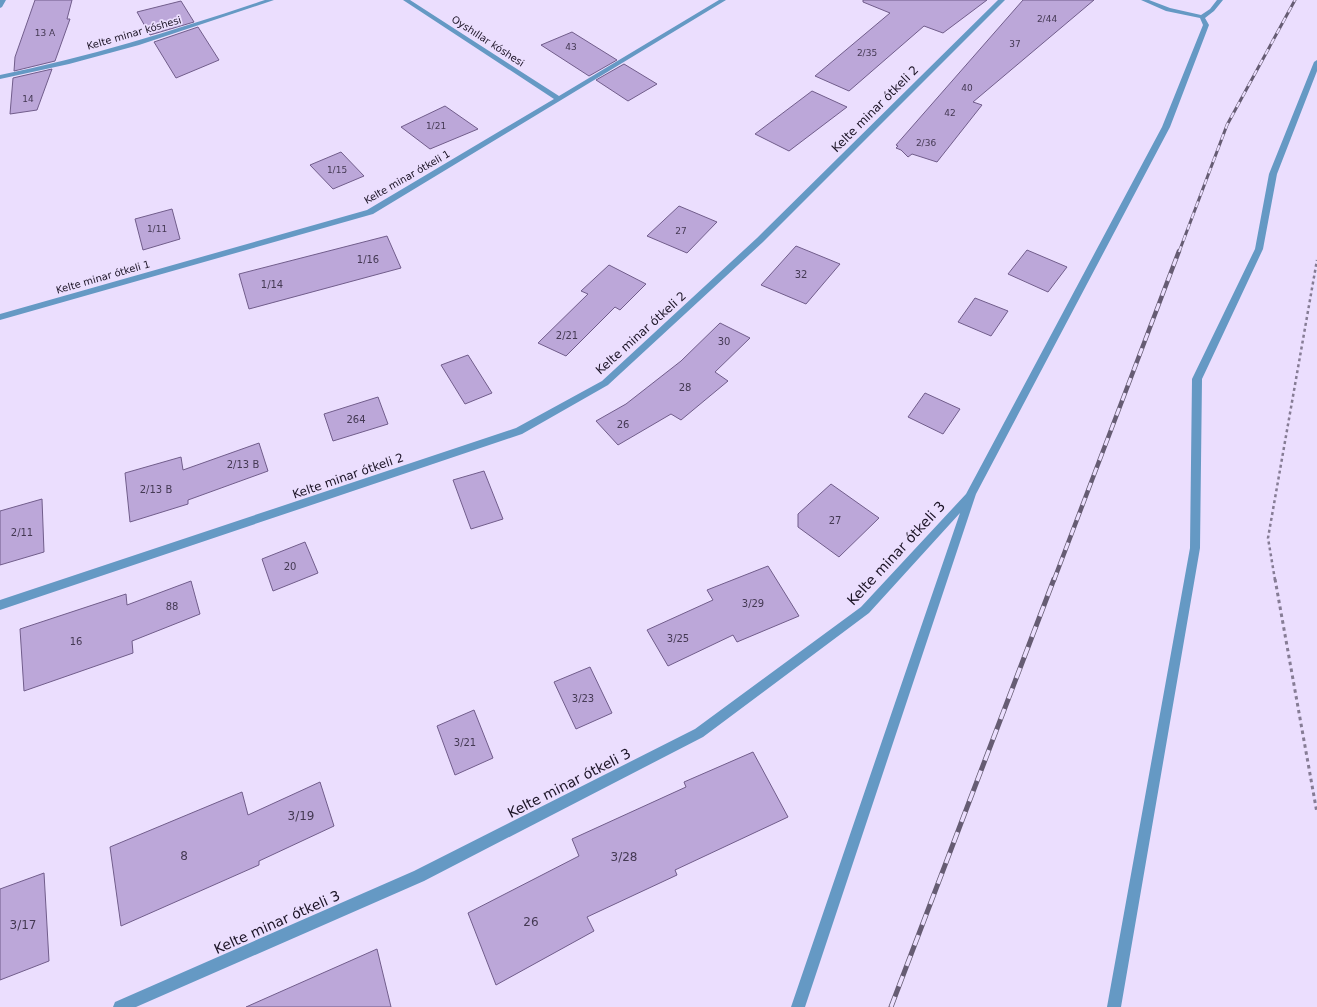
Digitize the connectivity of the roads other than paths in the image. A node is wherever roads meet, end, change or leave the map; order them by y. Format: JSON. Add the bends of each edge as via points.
{"nodes":[{"id":1,"x":3,"y":0,"type":"edge"},
{"id":2,"x":271,"y":0,"type":"edge"},
{"id":3,"x":406,"y":0,"type":"edge"},
{"id":4,"x":723,"y":0,"type":"edge"},
{"id":5,"x":1002,"y":0,"type":"edge"},
{"id":6,"x":1144,"y":0,"type":"edge"},
{"id":7,"x":1220,"y":0,"type":"edge"},
{"id":8,"x":0,"y":6,"type":"edge"},
{"id":9,"x":1202,"y":17,"type":"junction"},
{"id":10,"x":1317,"y":62,"type":"edge"},
{"id":11,"x":0,"y":77,"type":"edge"},
{"id":12,"x":559,"y":99,"type":"junction"},
{"id":13,"x":0,"y":317,"type":"edge"},
{"id":14,"x":971,"y":494,"type":"junction"},
{"id":15,"x":0,"y":605,"type":"edge"},
{"id":16,"x":120,"y":1007,"type":"edge"},
{"id":17,"x":798,"y":1007,"type":"edge"},
{"id":18,"x":1114,"y":1007,"type":"edge"}],
"edges":[{"from":1,"to":8,"type":"street"},
{"from":2,"to":11,"type":"street","name":"Kelte minar kóshesi","via":[[151,40],[39,70]]},
{"from":3,"to":12,"type":"street","name":"Oyshıllar kóshesi"},
{"from":4,"to":12,"type":"street","name":"Kelte minar ótkeli 1"},
{"from":5,"to":15,"type":"street","name":"Kelte minar ótkeli 2","via":[[760,240],[605,383],[519,431]]},
{"from":6,"to":9,"type":"street","via":[[1168,10]]},
{"from":7,"to":9,"type":"street"},
{"from":9,"to":14,"type":"street","via":[[1206,25],[1166,127]]},
{"from":10,"to":18,"type":"street","via":[[1273,174],[1259,249],[1197,379],[1195,548]]},
{"from":12,"to":13,"type":"street","name":"Kelte minar ótkeli 1","via":[[370,212]]},
{"from":14,"to":16,"type":"street","name":"Kelte minar ótkeli 3","via":[[865,610],[699,733],[420,876]]},
{"from":14,"to":17,"type":"street"}]}
